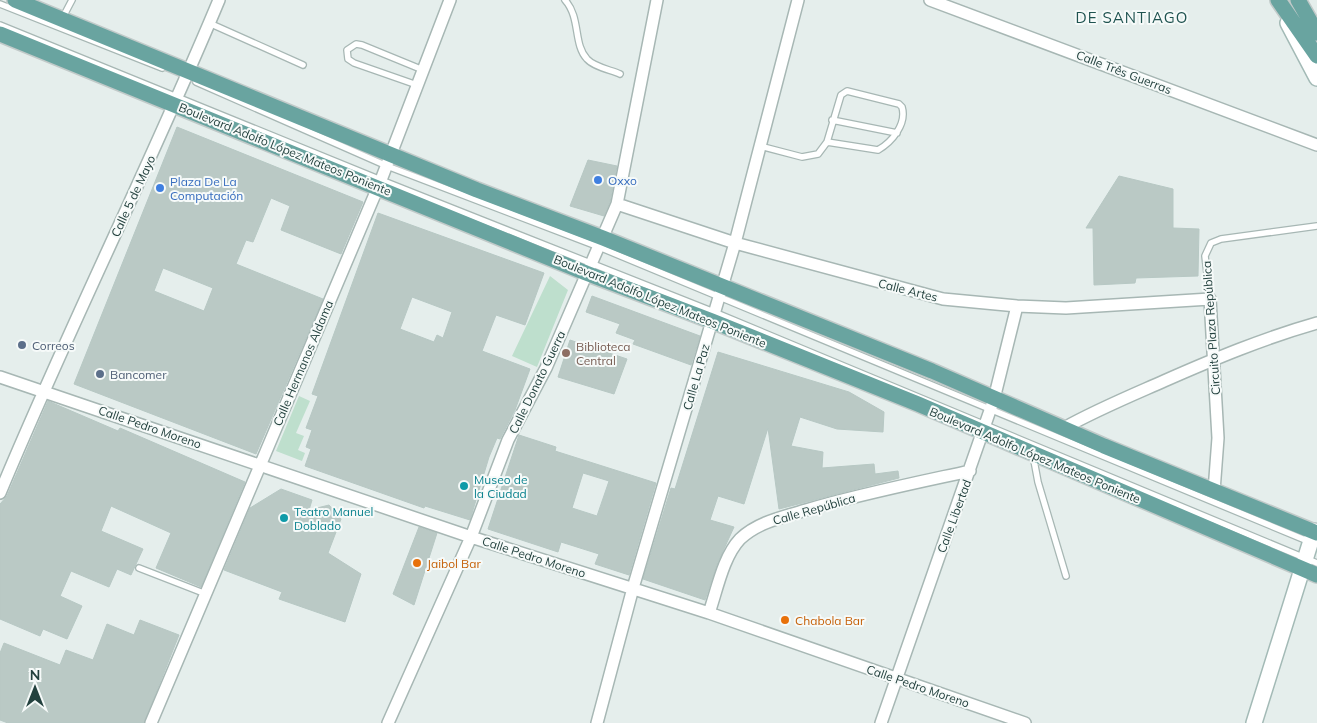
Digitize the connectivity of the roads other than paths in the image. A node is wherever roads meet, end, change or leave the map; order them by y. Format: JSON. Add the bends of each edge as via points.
{"nodes":[{"id":1,"x":15,"y":0,"type":"edge"},
{"id":2,"x":72,"y":0,"type":"edge"},
{"id":3,"x":218,"y":0,"type":"edge"},
{"id":4,"x":450,"y":0,"type":"edge"},
{"id":5,"x":565,"y":0,"type":"edge"},
{"id":6,"x":657,"y":0,"type":"edge"},
{"id":7,"x":798,"y":0,"type":"edge"},
{"id":8,"x":930,"y":0,"type":"edge"},
{"id":9,"x":1277,"y":0,"type":"edge"},
{"id":10,"x":1298,"y":0,"type":"edge"},
{"id":11,"x":0,"y":4,"type":"edge"},
{"id":12,"x":62,"y":19,"type":"junction"},
{"id":13,"x":209,"y":23,"type":"junction"},
{"id":14,"x":0,"y":25,"type":"edge"},
{"id":15,"x":1317,"y":33,"type":"edge"},
{"id":16,"x":0,"y":34,"type":"edge"},
{"id":17,"x":1317,"y":56,"type":"edge"},
{"id":18,"x":303,"y":65,"type":"dead end"},
{"id":19,"x":423,"y":70,"type":"junction"},
{"id":20,"x":188,"y":74,"type":"junction"},
{"id":21,"x":620,"y":74,"type":"dead end"},
{"id":22,"x":1317,"y":78,"type":"edge"},
{"id":23,"x":417,"y":86,"type":"junction"},
{"id":24,"x":177,"y":100,"type":"junction"},
{"id":25,"x":832,"y":120,"type":"junction"},
{"id":26,"x":897,"y":133,"type":"junction"},
{"id":27,"x":827,"y":142,"type":"junction"},
{"id":28,"x":1317,"y":145,"type":"edge"},
{"id":29,"x":760,"y":146,"type":"junction"},
{"id":30,"x":389,"y":160,"type":"junction"},
{"id":31,"x":380,"y":184,"type":"junction"},
{"id":32,"x":617,"y":204,"type":"junction"},
{"id":33,"x":1317,"y":226,"type":"edge"},
{"id":34,"x":601,"y":242,"type":"junction"},
{"id":35,"x":735,"y":243,"type":"junction"},
{"id":36,"x":589,"y":268,"type":"junction"},
{"id":37,"x":720,"y":292,"type":"junction"},
{"id":38,"x":1210,"y":299,"type":"junction"},
{"id":39,"x":1017,"y":306,"type":"junction"},
{"id":40,"x":713,"y":316,"type":"junction"},
{"id":41,"x":1317,"y":323,"type":"edge"},
{"id":42,"x":1214,"y":359,"type":"junction"},
{"id":43,"x":0,"y":377,"type":"edge"},
{"id":44,"x":43,"y":390,"type":"junction"},
{"id":45,"x":992,"y":404,"type":"junction"},
{"id":46,"x":984,"y":428,"type":"junction"},
{"id":47,"x":1064,"y":428,"type":"junction"},
{"id":48,"x":1033,"y":453,"type":"junction"},
{"id":49,"x":261,"y":465,"type":"junction"},
{"id":50,"x":970,"y":471,"type":"junction"},
{"id":51,"x":1214,"y":491,"type":"junction"},
{"id":52,"x":0,"y":493,"type":"edge"},
{"id":53,"x":1315,"y":535,"type":"edge"},
{"id":54,"x":471,"y":537,"type":"junction"},
{"id":55,"x":1308,"y":563,"type":"edge"},
{"id":56,"x":139,"y":568,"type":"dead end"},
{"id":57,"x":1317,"y":575,"type":"edge"},
{"id":58,"x":1066,"y":576,"type":"dead end"},
{"id":59,"x":633,"y":588,"type":"junction"},
{"id":60,"x":206,"y":594,"type":"junction"},
{"id":61,"x":709,"y":613,"type":"junction"},
{"id":62,"x":896,"y":679,"type":"junction"},
{"id":63,"x":151,"y":723,"type":"edge"},
{"id":64,"x":388,"y":723,"type":"edge"},
{"id":65,"x":597,"y":723,"type":"edge"},
{"id":66,"x":881,"y":723,"type":"edge"},
{"id":67,"x":1025,"y":723,"type":"edge"},
{"id":68,"x":1254,"y":723,"type":"edge"}],
"edges":[{"from":1,"to":12,"type":"main road"},
{"from":2,"to":12,"type":"lane"},
{"from":3,"to":13,"type":"street","name":"Calle 5 de Mayo"},
{"from":4,"to":19,"type":"street","name":"Calle Hermanos Aldama"},
{"from":5,"to":21,"type":"lane","via":[[575,15],[587,60]]},
{"from":6,"to":32,"type":"street","name":"Calle Donato Guerra"},
{"from":7,"to":29,"type":"street","name":"Calle La Paz"},
{"from":8,"to":28,"type":"street","name":"Calle Três Guerras"},
{"from":9,"to":17,"type":"main road"},
{"from":9,"to":22,"type":"street"},
{"from":10,"to":15,"type":"main road"},
{"from":11,"to":20,"type":"lane"},
{"from":12,"to":20,"type":"main road"},
{"from":13,"to":18,"type":"lane"},
{"from":13,"to":20,"type":"street","name":"Calle 5 de Mayo"},
{"from":14,"to":24,"type":"lane"},
{"from":16,"to":24,"type":"main road","name":"Boulevard Adolfo López Mateos Poniente"},
{"from":19,"to":23,"type":"street","name":"Calle Hermanos Aldama"},
{"from":19,"to":23,"type":"lane","via":[[362,45],[356,44],[348,50],[348,59],[354,63]]},
{"from":20,"to":24,"type":"street","name":"Calle 5 de Mayo"},
{"from":20,"to":30,"type":"main road","via":[[278,109]]},
{"from":23,"to":30,"type":"street","name":"Calle Hermanos Aldama"},
{"from":24,"to":31,"type":"main road","name":"Boulevard Adolfo López Mateos Poniente"},
{"from":24,"to":44,"type":"street","name":"Calle 5 de Mayo"},
{"from":25,"to":26,"type":"lane"},
{"from":25,"to":26,"type":"lane","via":[[841,95],[847,91],[899,104],[903,115]]},
{"from":25,"to":27,"type":"lane"},
{"from":26,"to":27,"type":"lane","via":[[885,146],[872,151]]},
{"from":27,"to":29,"type":"lane","via":[[818,154],[810,157]]},
{"from":29,"to":35,"type":"street","name":"Calle La Paz"},
{"from":30,"to":31,"type":"street","name":"Calle Hermanos Aldama"},
{"from":30,"to":34,"type":"main road","via":[[477,190]]},
{"from":31,"to":36,"type":"main road","name":"Boulevard Adolfo López Mateos Poniente"},
{"from":31,"to":49,"type":"street","name":"Calle Hermanos Aldama"},
{"from":32,"to":34,"type":"street","name":"Calle Donato Guerra"},
{"from":32,"to":35,"type":"street","name":"Calle Artes"},
{"from":33,"to":38,"type":"lane","name":"Circuito Plaza República","via":[[1211,243],[1205,256]]},
{"from":34,"to":36,"type":"street","name":"Calle Donato Guerra"},
{"from":34,"to":37,"type":"main road"},
{"from":35,"to":37,"type":"street","name":"Calle La Paz"},
{"from":35,"to":39,"type":"street","name":"Calle Artes","via":[[943,299]]},
{"from":36,"to":40,"type":"main road","name":"Boulevard Adolfo López Mateos Poniente"},
{"from":36,"to":54,"type":"street","name":"Calle Donato Guerra","via":[[546,368],[508,440]]},
{"from":37,"to":40,"type":"street","name":"Calle La Paz"},
{"from":37,"to":45,"type":"main road"},
{"from":38,"to":39,"type":"street","name":"Calle Artes","via":[[1066,308]]},
{"from":38,"to":42,"type":"street","name":"Circuito Plaza República"},
{"from":39,"to":45,"type":"street","name":"Calle Libertad"},
{"from":40,"to":46,"type":"main road","name":"Boulevard Adolfo López Mateos Poniente"},
{"from":40,"to":59,"type":"street","name":"Calle La Paz"},
{"from":41,"to":42,"type":"street"},
{"from":42,"to":47,"type":"street"},
{"from":42,"to":51,"type":"street","name":"Circuito Plaza República","via":[[1218,438]]},
{"from":43,"to":44,"type":"street","name":"Calle Pedro Moreno"},
{"from":44,"to":49,"type":"street","name":"Calle Pedro Moreno"},
{"from":44,"to":52,"type":"street","name":"Calle 5 de Mayo"},
{"from":45,"to":46,"type":"street","name":"Calle Libertad"},
{"from":45,"to":47,"type":"main road"},
{"from":45,"to":53,"type":"lane"},
{"from":46,"to":48,"type":"main road","name":"Boulevard Adolfo López Mateos Poniente"},
{"from":46,"to":50,"type":"street","name":"Calle Libertad"},
{"from":46,"to":55,"type":"lane"},
{"from":47,"to":51,"type":"main road"},
{"from":48,"to":55,"type":"main road","name":"Boulevard Adolfo López Mateos Poniente"},
{"from":48,"to":58,"type":"lane","via":[[1038,482]]},
{"from":49,"to":54,"type":"street","name":"Calle Pedro Moreno"},
{"from":49,"to":60,"type":"street","name":"Calle Hermanos Aldama"},
{"from":50,"to":61,"type":"street","name":"Calle República","via":[[837,501],[751,530],[730,552]]},
{"from":50,"to":62,"type":"street","name":"Calle Libertad"},
{"from":51,"to":53,"type":"main road"},
{"from":53,"to":55,"type":"street"},
{"from":54,"to":59,"type":"street","name":"Calle Pedro Moreno"},
{"from":54,"to":64,"type":"street","name":"Calle Donato Guerra"},
{"from":55,"to":57,"type":"main road","name":"Boulevard Adolfo López Mateos Poniente"},
{"from":55,"to":68,"type":"street"},
{"from":56,"to":60,"type":"lane"},
{"from":59,"to":61,"type":"street","name":"Calle Pedro Moreno"},
{"from":59,"to":65,"type":"street","name":"Calle La Paz"},
{"from":60,"to":63,"type":"street","name":"Calle Hermanos Aldama"},
{"from":61,"to":62,"type":"street","name":"Calle Pedro Moreno"},
{"from":62,"to":66,"type":"street","name":"Calle Libertad"},
{"from":62,"to":67,"type":"street","name":"Calle Pedro Moreno"}]}
